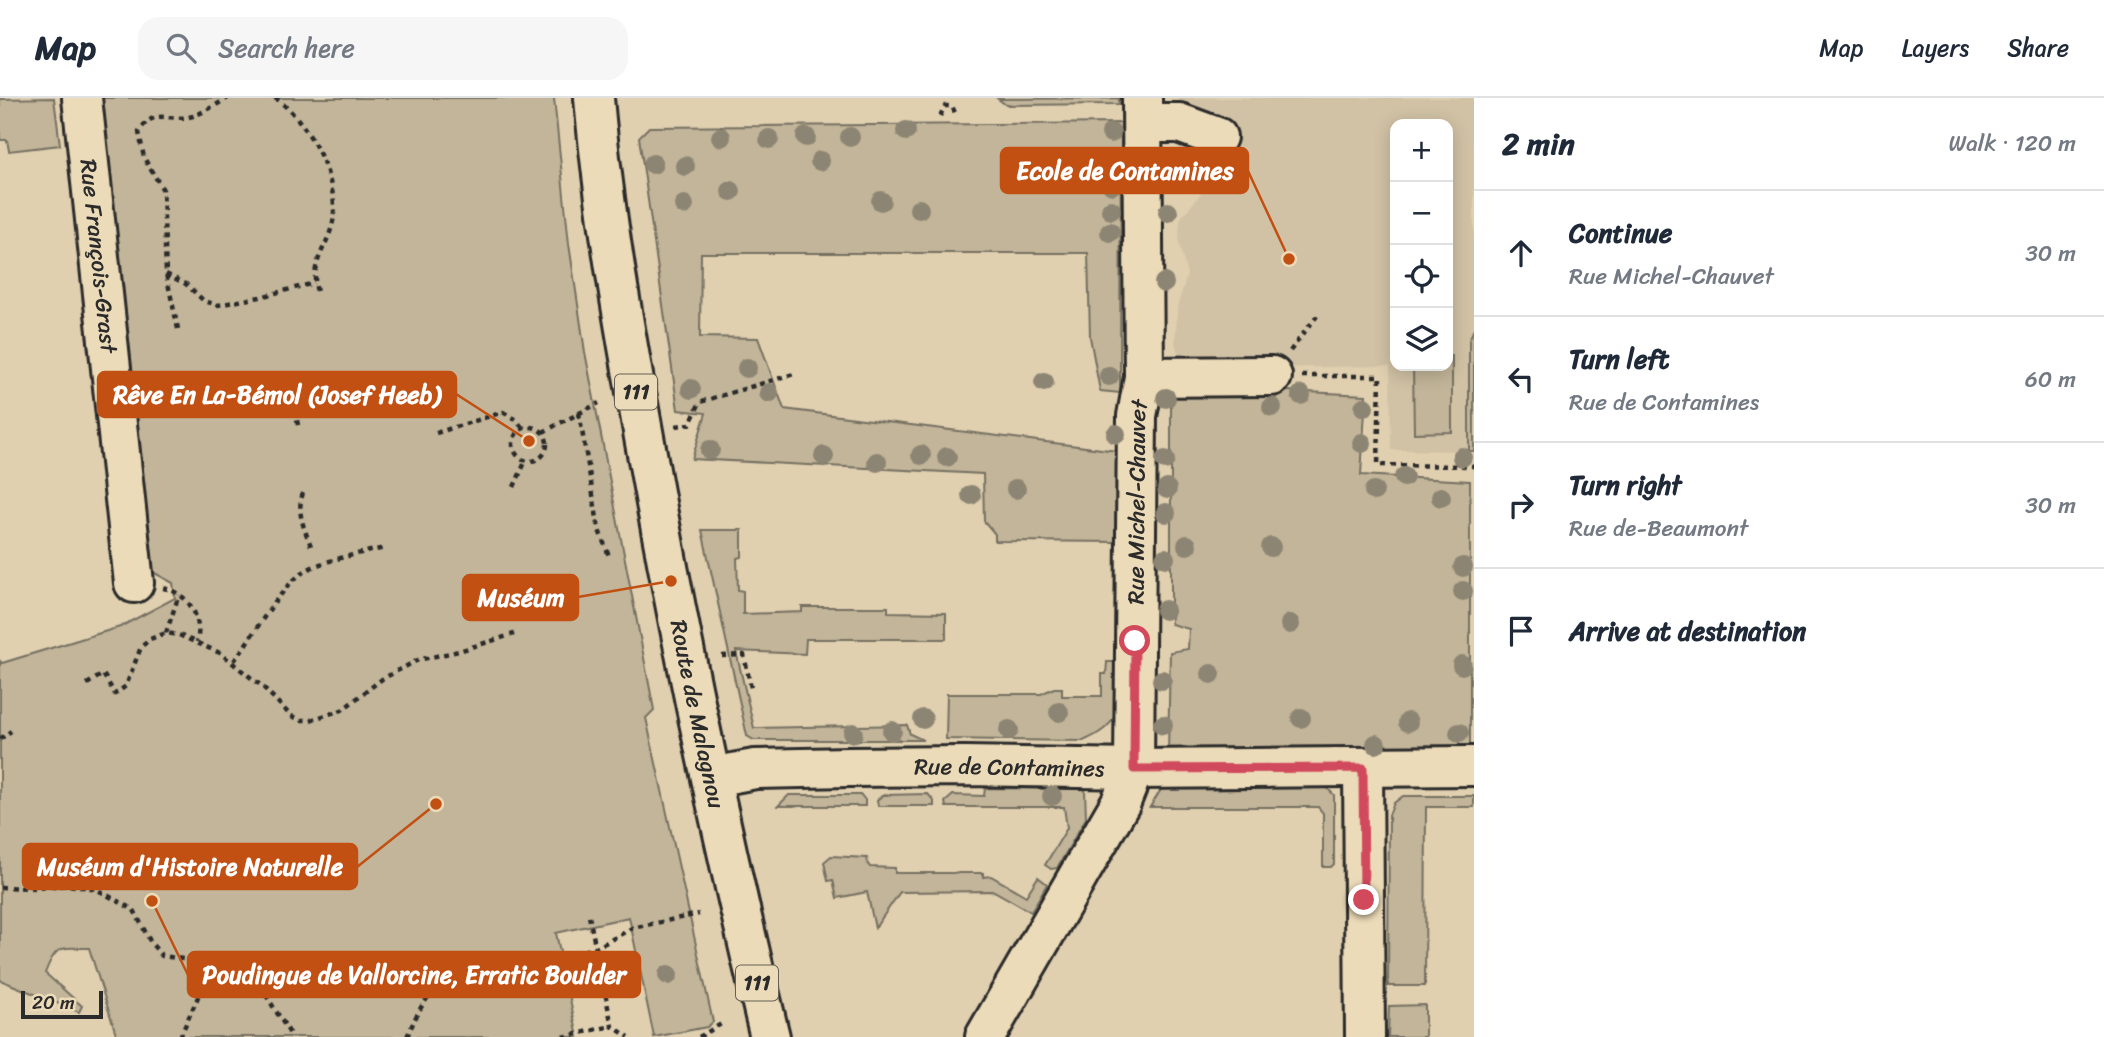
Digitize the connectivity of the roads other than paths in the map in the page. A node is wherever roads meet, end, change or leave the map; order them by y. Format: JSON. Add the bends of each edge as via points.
{"nodes":[{"id":1,"x":82,"y":98,"type":"edge"},
{"id":2,"x":594,"y":98,"type":"edge"},
{"id":3,"x":1143,"y":110,"type":"edge"},
{"id":4,"x":1217,"y":137,"type":"dead end"},
{"id":5,"x":1272,"y":376,"type":"road end"},
{"id":6,"x":1144,"y":377,"type":"junction"},
{"id":7,"x":134,"y":583,"type":"road end"},
{"id":8,"x":1474,"y":766,"type":"edge"},
{"id":9,"x":1363,"y":768,"type":"junction"},
{"id":10,"x":1134,"y":769,"type":"junction"},
{"id":11,"x":712,"y":777,"type":"junction"},
{"id":12,"x":770,"y":1037,"type":"edge"},
{"id":13,"x":985,"y":1037,"type":"edge"},
{"id":14,"x":1365,"y":1037,"type":"edge"}],
"edges":[{"from":1,"to":7,"type":"main road","name":"Rue François-Grast"},
{"from":2,"to":11,"type":"main road","name":"Route de Malagnou","number":"111","via":[[631,363],[663,547]]},
{"from":3,"to":4,"type":"main road"},
{"from":3,"to":6,"type":"main road","name":"Rue Michel-Chauvet"},
{"from":5,"to":6,"type":"main road"},
{"from":6,"to":10,"type":"main road","name":"Rue Michel-Chauvet","via":[[1136,416]]},
{"from":8,"to":9,"type":"main road","name":"Rue de Contamines"},
{"from":9,"to":10,"type":"main road","name":"Rue de Contamines"},
{"from":9,"to":14,"type":"main road"},
{"from":10,"to":11,"type":"main road","name":"Rue de Contamines","via":[[755,769]]},
{"from":10,"to":13,"type":"main road","name":"Rue Michel-Chauvet","via":[[1121,802]]},
{"from":11,"to":12,"type":"main road","name":"Route de Malagnou","number":"111"}]}
